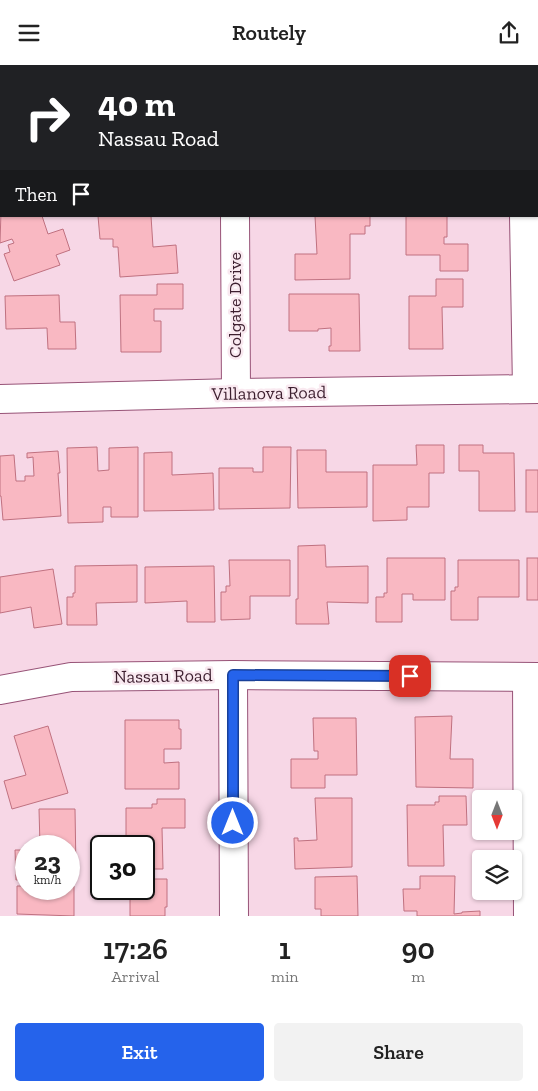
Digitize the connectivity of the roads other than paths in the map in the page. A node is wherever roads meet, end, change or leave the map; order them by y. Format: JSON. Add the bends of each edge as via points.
{"nodes":[{"id":1,"x":235,"y":217,"type":"edge"},
{"id":2,"x":524,"y":217,"type":"edge"},
{"id":3,"x":532,"y":389,"type":"edge"},
{"id":4,"x":236,"y":393,"type":"junction"},
{"id":5,"x":0,"y":399,"type":"edge"},
{"id":6,"x":233,"y":675,"type":"junction"},
{"id":7,"x":533,"y":677,"type":"edge"},
{"id":8,"x":0,"y":690,"type":"edge"},
{"id":9,"x":234,"y":916,"type":"edge"},
{"id":10,"x":528,"y":916,"type":"edge"}],
"edges":[{"from":1,"to":4,"type":"street","name":"Colgate Drive"},
{"from":2,"to":3,"type":"street"},
{"from":3,"to":4,"type":"street","name":"Villanova Road"},
{"from":4,"to":5,"type":"street","name":"Villanova Road"},
{"from":6,"to":7,"type":"street","name":"Nassau Road"},
{"from":6,"to":8,"type":"street","name":"Nassau Road","via":[[71,677]]},
{"from":6,"to":9,"type":"street"},
{"from":7,"to":10,"type":"street"}]}
